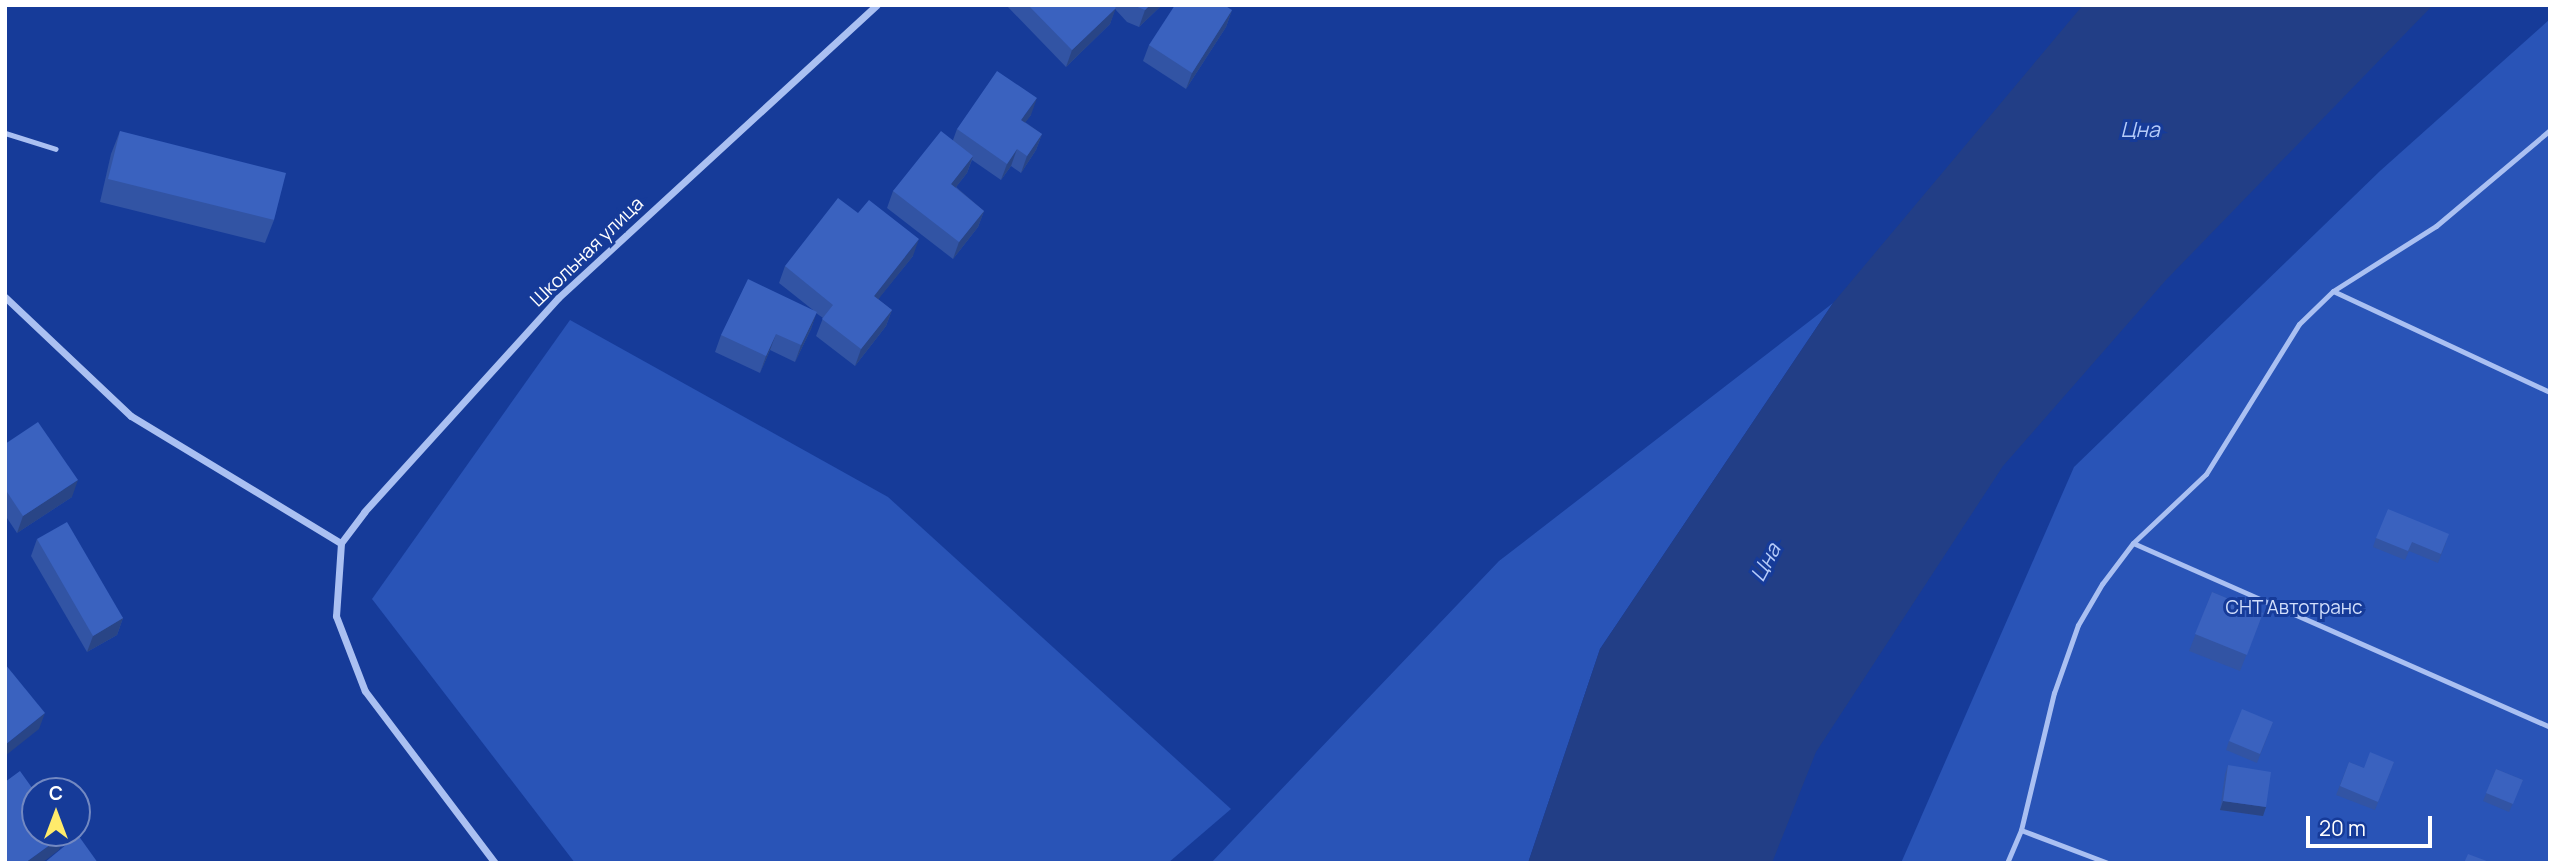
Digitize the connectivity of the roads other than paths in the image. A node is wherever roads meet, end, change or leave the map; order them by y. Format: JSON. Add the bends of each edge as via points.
{"nodes":[{"id":1,"x":877,"y":5,"type":"edge"},
{"id":2,"x":2550,"y":130,"type":"edge"},
{"id":3,"x":5,"y":133,"type":"edge"},
{"id":4,"x":56,"y":149,"type":"dead end"},
{"id":5,"x":2333,"y":291,"type":"junction"},
{"id":6,"x":5,"y":297,"type":"edge"},
{"id":7,"x":2550,"y":392,"type":"edge"},
{"id":8,"x":2133,"y":542,"type":"junction"},
{"id":9,"x":341,"y":543,"type":"junction"},
{"id":10,"x":2550,"y":727,"type":"edge"},
{"id":11,"x":2021,"y":830,"type":"junction"},
{"id":12,"x":495,"y":863,"type":"edge"},
{"id":13,"x":2007,"y":863,"type":"edge"},
{"id":14,"x":2108,"y":863,"type":"edge"}],
"edges":[{"from":1,"to":9,"type":"street","name":"Школьная улица","via":[[558,298]]},
{"from":2,"to":5,"type":"lane","via":[[2436,226]]},
{"from":3,"to":4,"type":"lane"},
{"from":5,"to":7,"type":"lane"},
{"from":5,"to":8,"type":"lane","via":[[2299,324],[2206,474]]},
{"from":6,"to":9,"type":"street","via":[[131,416]]},
{"from":8,"to":10,"type":"lane"},
{"from":8,"to":11,"type":"lane","via":[[2078,625],[2054,693]]},
{"from":9,"to":12,"type":"street","via":[[336,616],[365,691]]},
{"from":11,"to":13,"type":"lane"},
{"from":11,"to":14,"type":"lane"}]}
